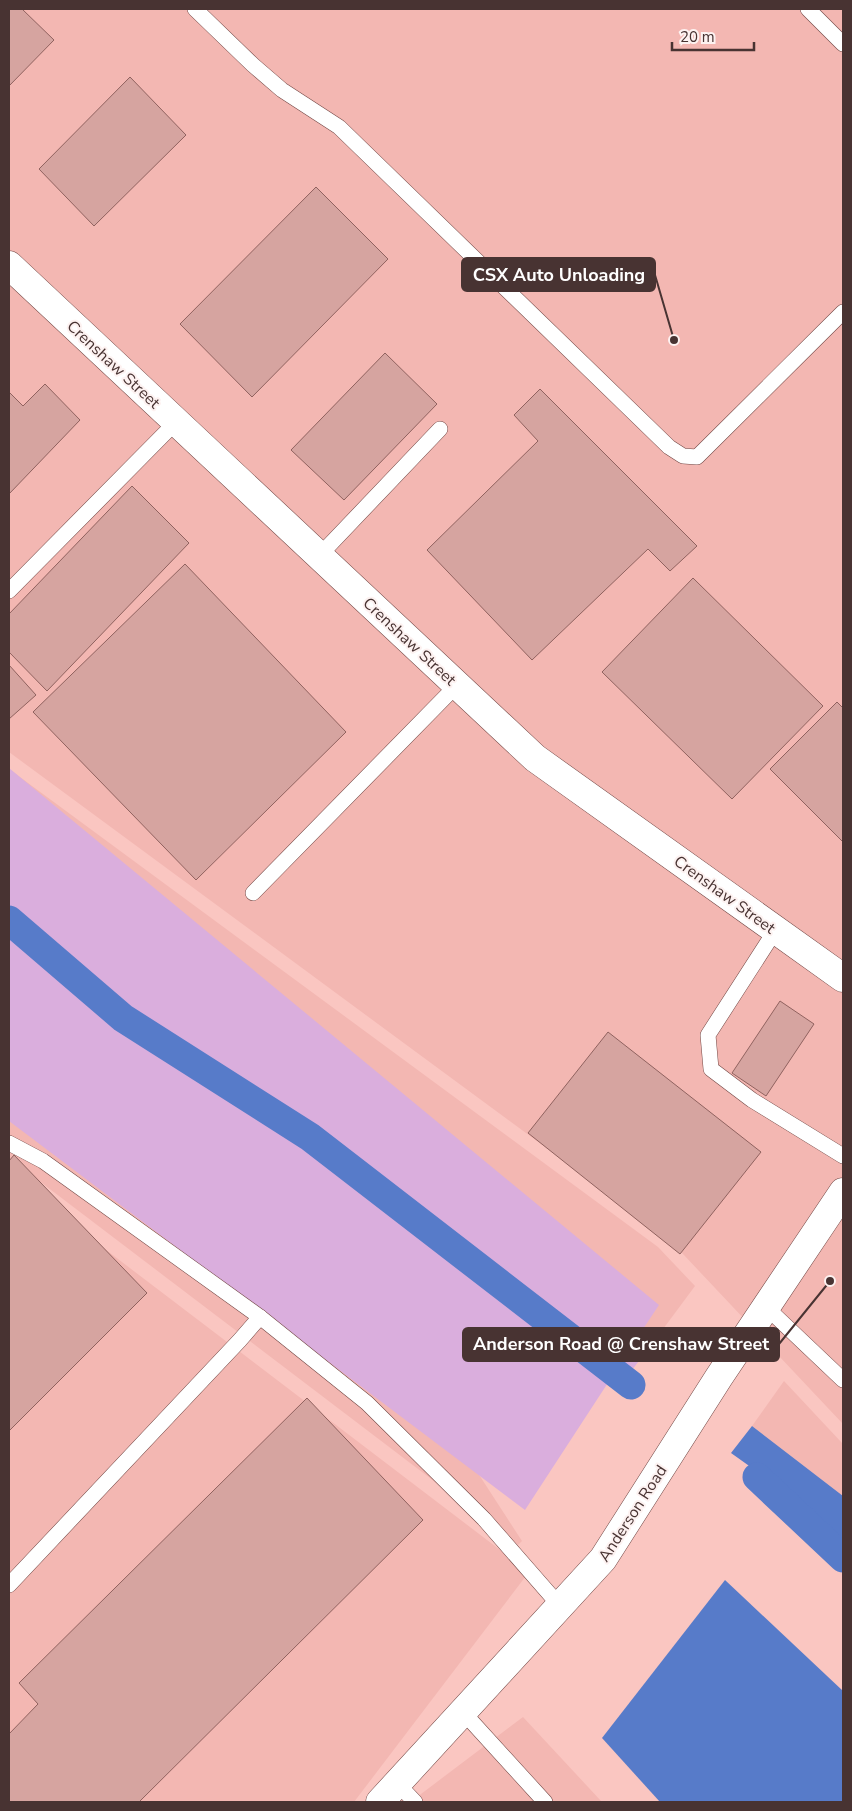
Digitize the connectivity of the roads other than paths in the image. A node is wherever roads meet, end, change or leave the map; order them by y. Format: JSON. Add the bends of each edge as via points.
{"nodes":[{"id":1,"x":195,"y":9,"type":"edge"},
{"id":2,"x":808,"y":9,"type":"edge"},
{"id":3,"x":843,"y":44,"type":"edge"},
{"id":4,"x":9,"y":265,"type":"edge"},
{"id":5,"x":843,"y":312,"type":"edge"},
{"id":6,"x":176,"y":422,"type":"junction"},
{"id":7,"x":440,"y":429,"type":"dead end"},
{"id":8,"x":319,"y":556,"type":"junction"},
{"id":9,"x":9,"y":591,"type":"edge"},
{"id":10,"x":457,"y":685,"type":"junction"},
{"id":11,"x":253,"y":893,"type":"dead end"},
{"id":12,"x":775,"y":930,"type":"junction"},
{"id":13,"x":843,"y":978,"type":"edge"},
{"id":14,"x":9,"y":1143,"type":"edge"},
{"id":15,"x":843,"y":1156,"type":"edge"},
{"id":16,"x":843,"y":1192,"type":"edge"},
{"id":17,"x":766,"y":1307,"type":"junction"},
{"id":18,"x":260,"y":1317,"type":"junction"},
{"id":19,"x":843,"y":1380,"type":"edge"},
{"id":20,"x":9,"y":1585,"type":"edge"},
{"id":21,"x":560,"y":1606,"type":"junction"},
{"id":22,"x":462,"y":1712,"type":"junction"},
{"id":23,"x":397,"y":1796,"type":"edge"},
{"id":24,"x":545,"y":1802,"type":"edge"}],
"edges":[{"from":1,"to":5,"type":"lane","via":[[282,90],[339,127],[669,447],[683,456],[698,457]]},
{"from":2,"to":3,"type":"lane"},
{"from":4,"to":6,"type":"street","name":"Crenshaw Street"},
{"from":6,"to":8,"type":"street","name":"Crenshaw Street"},
{"from":6,"to":9,"type":"lane"},
{"from":7,"to":8,"type":"lane"},
{"from":8,"to":10,"type":"street","name":"Crenshaw Street"},
{"from":10,"to":11,"type":"lane"},
{"from":10,"to":12,"type":"street","name":"Crenshaw Street","via":[[535,758]]},
{"from":12,"to":13,"type":"street","name":"Crenshaw Street"},
{"from":12,"to":15,"type":"lane","via":[[708,1035],[711,1069],[752,1100]]},
{"from":14,"to":18,"type":"lane","via":[[43,1161]]},
{"from":16,"to":17,"type":"street","name":"Anderson Road"},
{"from":17,"to":19,"type":"lane"},
{"from":17,"to":21,"type":"street","name":"Anderson Road","via":[[603,1560]]},
{"from":18,"to":20,"type":"lane"},
{"from":18,"to":21,"type":"lane","via":[[367,1403],[484,1519]]},
{"from":21,"to":22,"type":"street","name":"Anderson Road"},
{"from":22,"to":23,"type":"street","name":"Anderson Road"},
{"from":22,"to":24,"type":"lane"}]}
